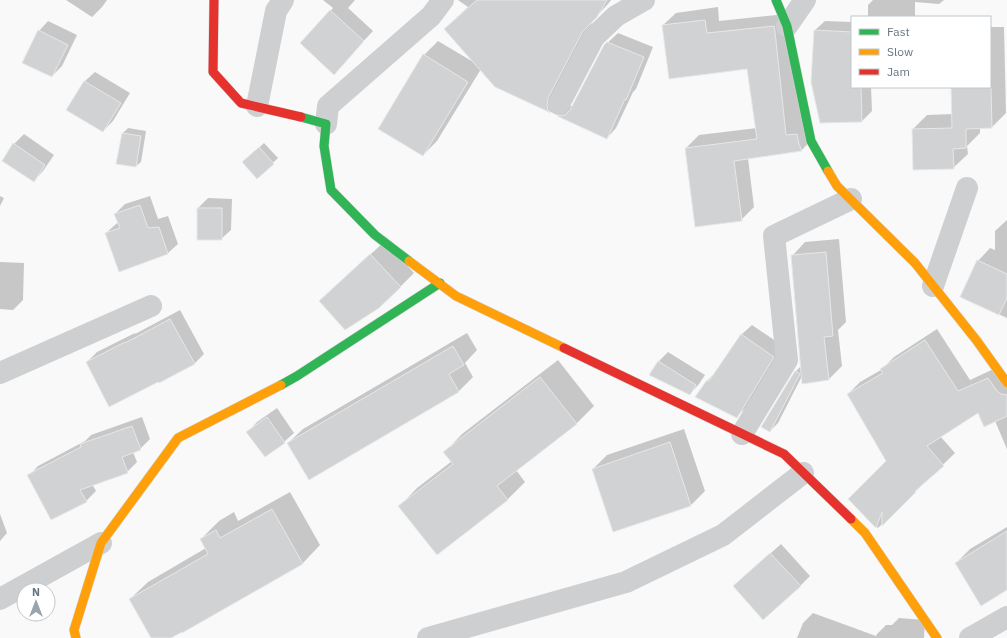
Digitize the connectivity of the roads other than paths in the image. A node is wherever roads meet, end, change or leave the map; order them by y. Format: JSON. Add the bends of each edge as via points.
{"nodes":[{"id":1,"x":214,"y":0,"type":"edge"},
{"id":2,"x":283,"y":0,"type":"edge"},
{"id":3,"x":443,"y":0,"type":"edge"},
{"id":4,"x":644,"y":0,"type":"edge"},
{"id":5,"x":776,"y":0,"type":"edge"},
{"id":6,"x":805,"y":0,"type":"edge"},
{"id":7,"x":787,"y":26,"type":"junction"},
{"id":8,"x":559,"y":104,"type":"dead end"},
{"id":9,"x":257,"y":106,"type":"junction"},
{"id":10,"x":326,"y":124,"type":"junction"},
{"id":11,"x":967,"y":188,"type":"dead end"},
{"id":12,"x":851,"y":199,"type":"junction"},
{"id":13,"x":440,"y":283,"type":"junction"},
{"id":14,"x":933,"y":286,"type":"junction"},
{"id":15,"x":152,"y":306,"type":"dead end"},
{"id":16,"x":0,"y":373,"type":"edge"},
{"id":17,"x":1007,"y":383,"type":"edge"},
{"id":18,"x":742,"y":434,"type":"junction"},
{"id":19,"x":803,"y":473,"type":"junction"},
{"id":20,"x":101,"y":544,"type":"junction"},
{"id":21,"x":0,"y":599,"type":"edge"},
{"id":22,"x":1007,"y":617,"type":"edge"},
{"id":23,"x":76,"y":638,"type":"edge"},
{"id":24,"x":428,"y":638,"type":"edge"},
{"id":25,"x":937,"y":638,"type":"edge"},
{"id":26,"x":970,"y":638,"type":"edge"}],
"edges":[{"from":1,"to":9,"type":"street","via":[[213,72],[241,103]]},
{"from":2,"to":9,"type":"street","via":[[276,12]]},
{"from":3,"to":10,"type":"street","via":[[431,16],[328,106]]},
{"from":4,"to":8,"type":"street","via":[[616,16],[594,37]]},
{"from":5,"to":7,"type":"street"},
{"from":6,"to":7,"type":"street"},
{"from":7,"to":12,"type":"street","via":[[811,141],[837,186]]},
{"from":9,"to":10,"type":"street"},
{"from":10,"to":13,"type":"street","via":[[324,146],[331,190],[375,235]]},
{"from":11,"to":14,"type":"street"},
{"from":12,"to":14,"type":"street","via":[[915,263]]},
{"from":12,"to":18,"type":"street","via":[[774,236],[787,360]]},
{"from":13,"to":18,"type":"street","via":[[456,296]]},
{"from":13,"to":20,"type":"street","via":[[297,376],[178,438]]},
{"from":14,"to":17,"type":"street"},
{"from":15,"to":16,"type":"street"},
{"from":18,"to":19,"type":"street","via":[[784,454]]},
{"from":19,"to":24,"type":"street","via":[[723,535],[626,582]]},
{"from":19,"to":25,"type":"street","via":[[865,533]]},
{"from":20,"to":21,"type":"street"},
{"from":20,"to":23,"type":"street","via":[[74,630]]},
{"from":22,"to":26,"type":"street"}]}
